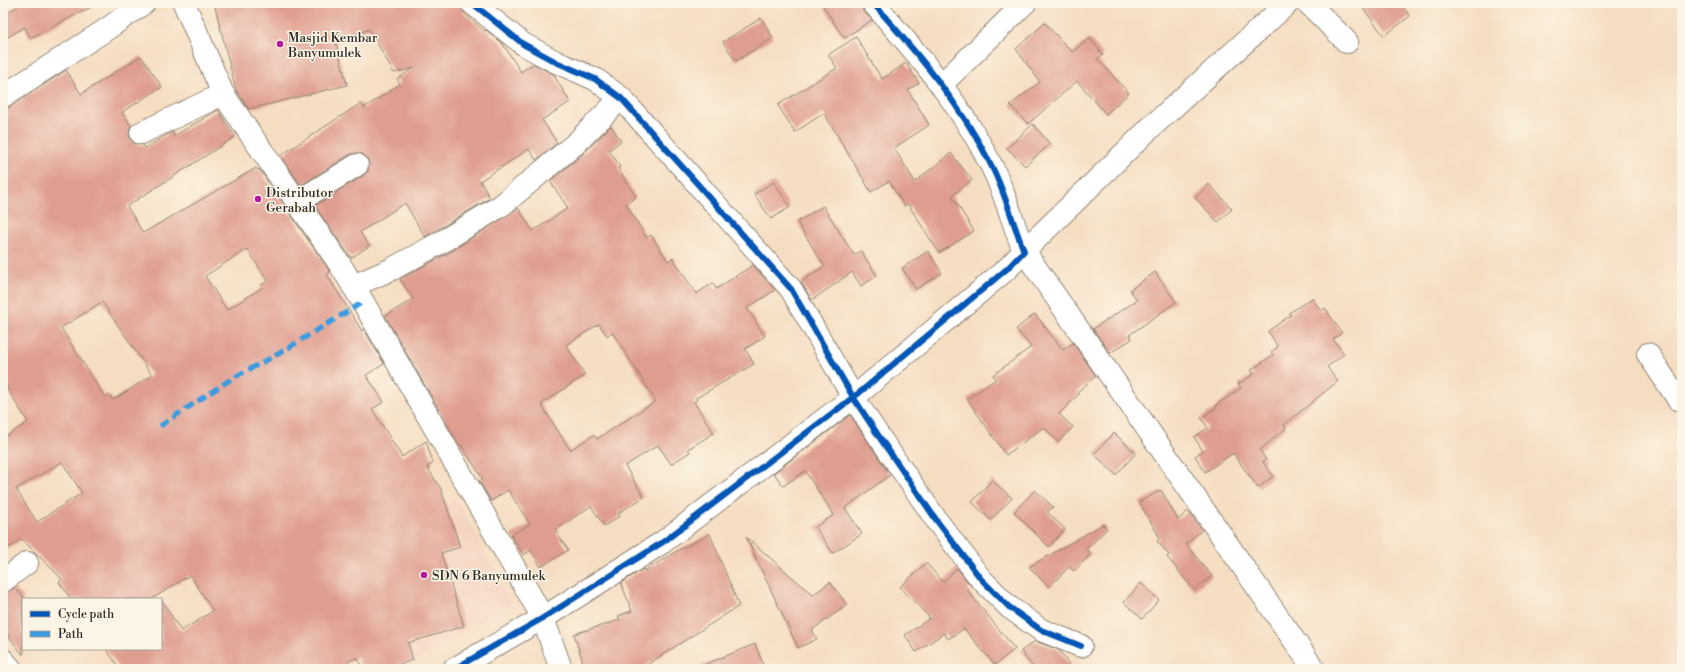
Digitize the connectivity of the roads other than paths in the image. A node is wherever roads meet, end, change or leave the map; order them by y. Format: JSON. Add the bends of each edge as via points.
{"nodes":[{"id":1,"x":144,"y":3,"type":"edge"},
{"id":2,"x":184,"y":3,"type":"edge"},
{"id":3,"x":472,"y":3,"type":"edge"},
{"id":4,"x":873,"y":3,"type":"edge"},
{"id":5,"x":1025,"y":3,"type":"edge"},
{"id":6,"x":1288,"y":3,"type":"edge"},
{"id":7,"x":1308,"y":3,"type":"edge"},
{"id":8,"x":1347,"y":42,"type":"dead end"},
{"id":9,"x":942,"y":84,"type":"junction"},
{"id":10,"x":223,"y":94,"type":"junction"},
{"id":11,"x":3,"y":96,"type":"edge"},
{"id":12,"x":621,"y":98,"type":"junction"},
{"id":13,"x":141,"y":133,"type":"dead end"},
{"id":14,"x":357,"y":165,"type":"dead end"},
{"id":15,"x":297,"y":202,"type":"junction"},
{"id":16,"x":1024,"y":251,"type":"junction"},
{"id":17,"x":353,"y":286,"type":"junction"},
{"id":18,"x":1648,"y":354,"type":"dead end"},
{"id":19,"x":859,"y":393,"type":"junction"},
{"id":20,"x":1682,"y":396,"type":"edge"},
{"id":21,"x":27,"y":563,"type":"dead end"},
{"id":22,"x":3,"y":581,"type":"edge"},
{"id":23,"x":543,"y":618,"type":"junction"},
{"id":24,"x":1081,"y":646,"type":"dead end"},
{"id":25,"x":3,"y":660,"type":"edge"},
{"id":26,"x":11,"y":669,"type":"edge"},
{"id":27,"x":454,"y":669,"type":"edge"},
{"id":28,"x":561,"y":669,"type":"edge"},
{"id":29,"x":1314,"y":669,"type":"edge"}],
"edges":[{"from":1,"to":11,"type":"street"},
{"from":2,"to":10,"type":"street"},
{"from":3,"to":12,"type":"street","via":[[523,44],[595,79]]},
{"from":4,"to":9,"type":"street"},
{"from":5,"to":9,"type":"street"},
{"from":6,"to":16,"type":"street","via":[[1149,129]]},
{"from":7,"to":8,"type":"street"},
{"from":9,"to":16,"type":"street","via":[[990,162]]},
{"from":10,"to":13,"type":"street"},
{"from":10,"to":15,"type":"street"},
{"from":12,"to":17,"type":"street","via":[[575,144],[502,206],[425,251]]},
{"from":12,"to":19,"type":"street","via":[[791,289]]},
{"from":14,"to":15,"type":"street"},
{"from":15,"to":17,"type":"street"},
{"from":16,"to":19,"type":"street","via":[[1008,268]]},
{"from":16,"to":29,"type":"street"},
{"from":17,"to":23,"type":"street"},
{"from":18,"to":20,"type":"street","via":[[1678,399]]},
{"from":19,"to":23,"type":"street","via":[[663,542]]},
{"from":19,"to":24,"type":"street","via":[[937,521],[981,580],[1009,607],[1041,630]]},
{"from":21,"to":22,"type":"street"},
{"from":23,"to":27,"type":"street"},
{"from":23,"to":28,"type":"street"},
{"from":25,"to":26,"type":"street"}]}
